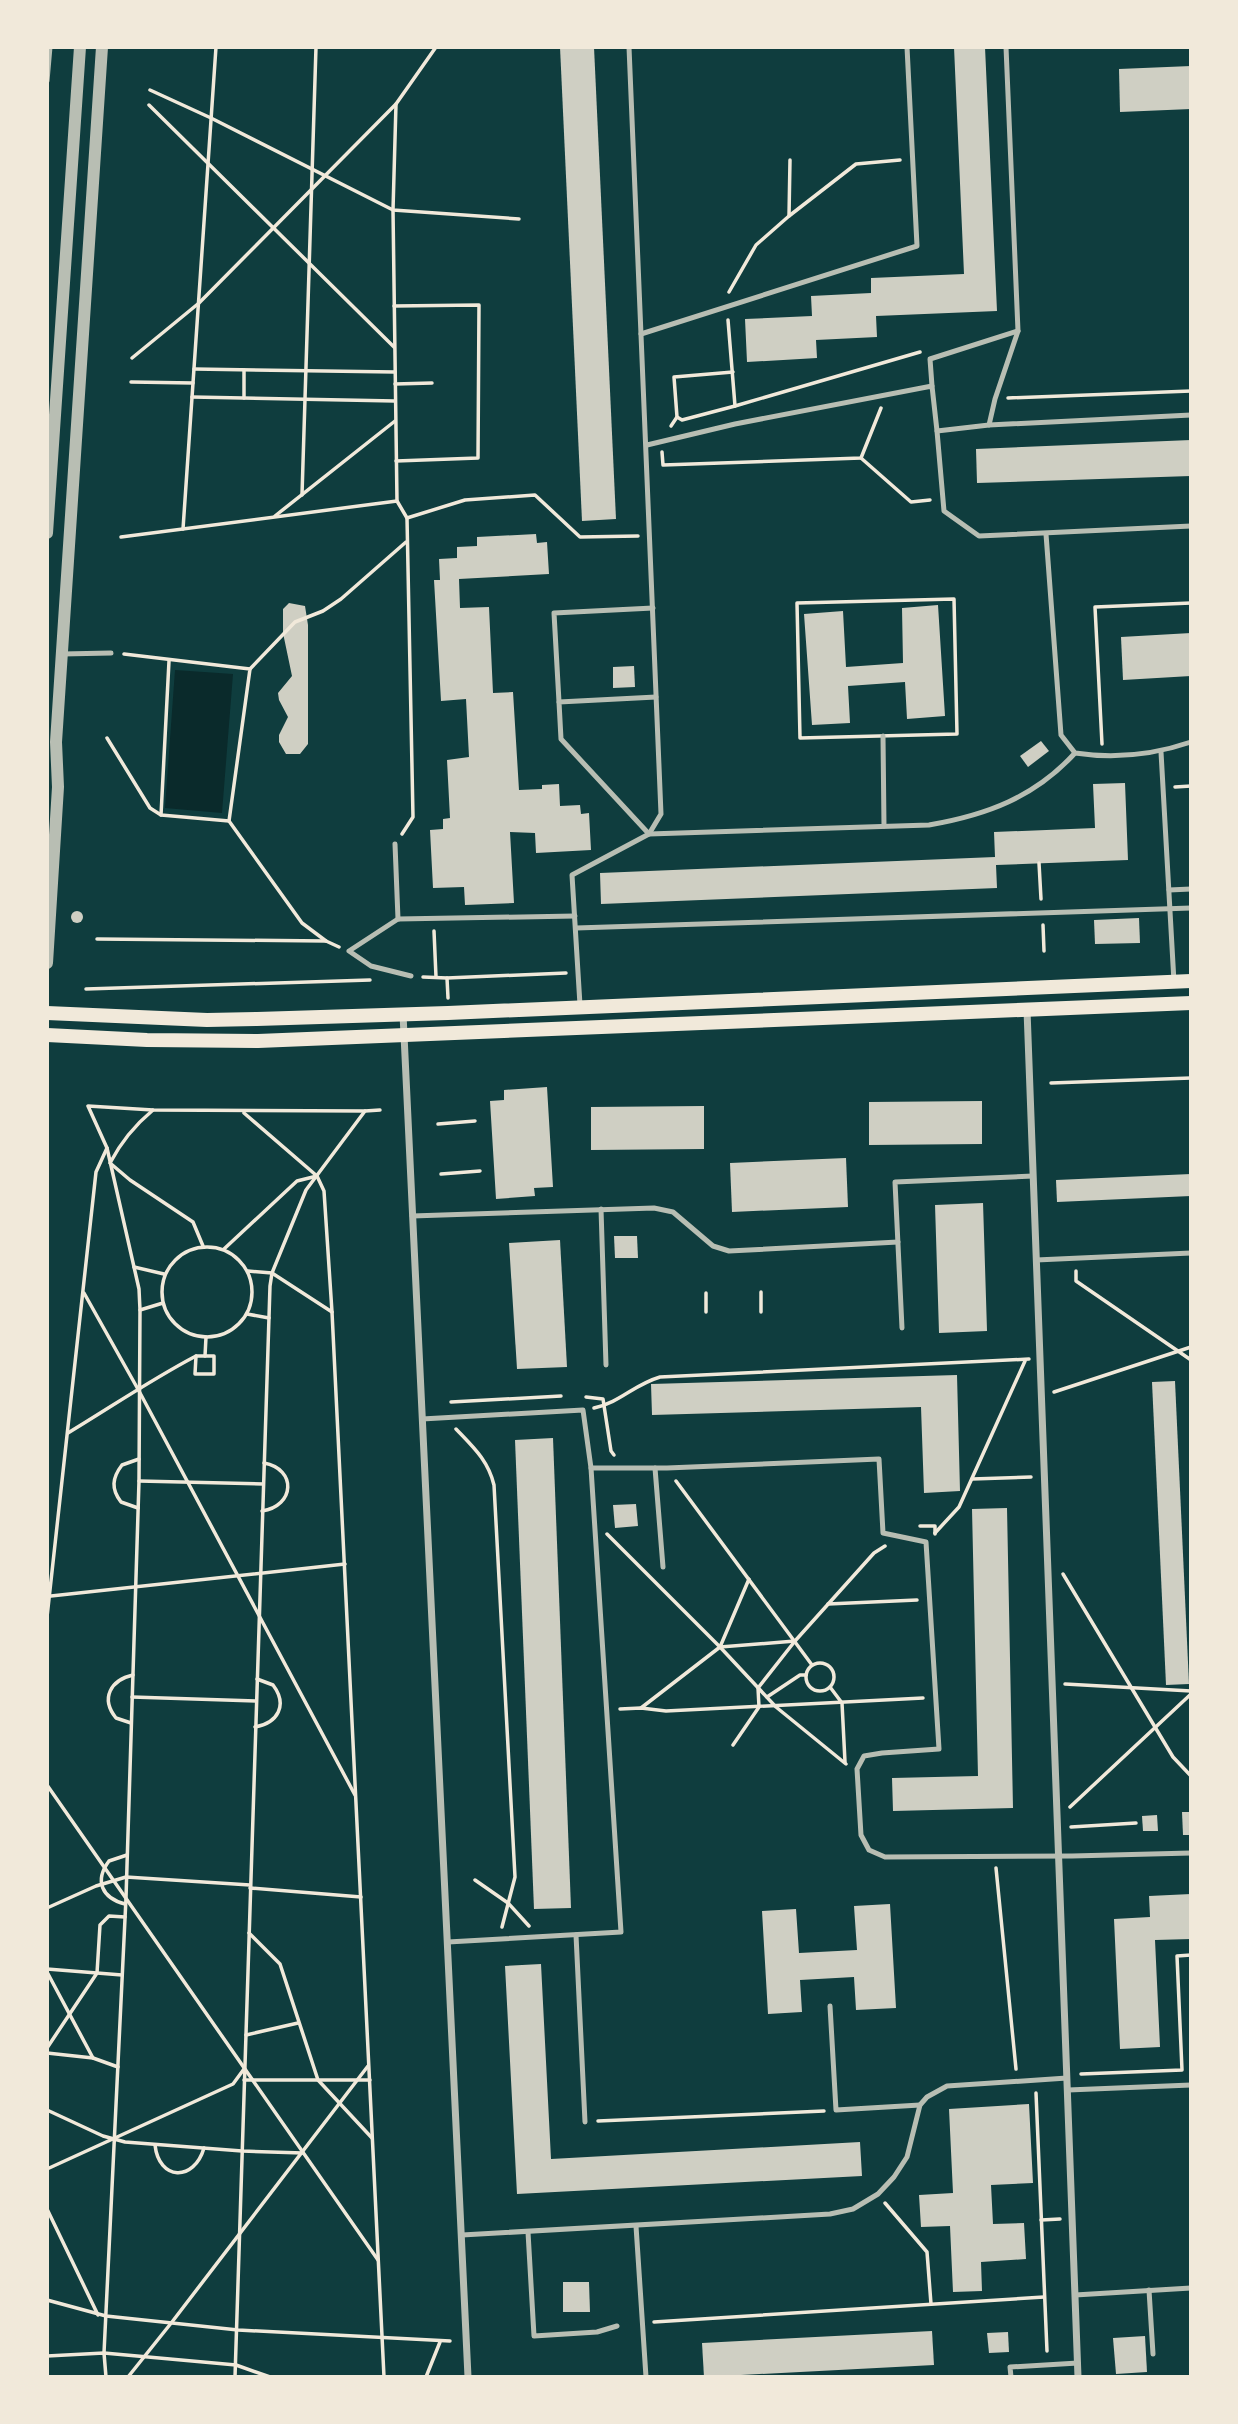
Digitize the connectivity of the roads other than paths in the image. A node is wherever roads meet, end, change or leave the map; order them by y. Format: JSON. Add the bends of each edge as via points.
{"nodes":[{"id":1,"x":50,"y":47,"type":"edge"},
{"id":2,"x":80,"y":47,"type":"edge"},
{"id":3,"x":102,"y":47,"type":"edge"},
{"id":4,"x":629,"y":47,"type":"edge"},
{"id":5,"x":907,"y":47,"type":"edge"},
{"id":6,"x":1006,"y":47,"type":"edge"},
{"id":7,"x":47,"y":81,"type":"edge"},
{"id":8,"x":1018,"y":331,"type":"junction"},
{"id":9,"x":641,"y":334,"type":"junction"},
{"id":10,"x":932,"y":386,"type":"junction"},
{"id":11,"x":1191,"y":415,"type":"edge"},
{"id":12,"x":989,"y":425,"type":"junction"},
{"id":13,"x":937,"y":431,"type":"junction"},
{"id":14,"x":647,"y":445,"type":"junction"},
{"id":15,"x":1191,"y":526,"type":"edge"},
{"id":16,"x":47,"y":533,"type":"edge"},
{"id":17,"x":1046,"y":534,"type":"junction"},
{"id":18,"x":653,"y":608,"type":"junction"},
{"id":19,"x":111,"y":653,"type":"road end"},
{"id":20,"x":61,"y":654,"type":"junction"},
{"id":21,"x":656,"y":697,"type":"junction"},
{"id":22,"x":559,"y":702,"type":"junction"},
{"id":23,"x":883,"y":736,"type":"road end"},
{"id":24,"x":1191,"y":742,"type":"edge"},
{"id":25,"x":1161,"y":752,"type":"junction"},
{"id":26,"x":1075,"y":753,"type":"junction"},
{"id":27,"x":884,"y":826,"type":"junction"},
{"id":28,"x":649,"y":834,"type":"junction"},
{"id":29,"x":395,"y":844,"type":"road end"},
{"id":30,"x":1191,"y":889,"type":"edge"},
{"id":31,"x":1169,"y":890,"type":"junction"},
{"id":32,"x":1191,"y":908,"type":"edge"},
{"id":33,"x":1170,"y":909,"type":"junction"},
{"id":34,"x":575,"y":916,"type":"junction"},
{"id":35,"x":398,"y":919,"type":"junction"},
{"id":36,"x":576,"y":928,"type":"junction"},
{"id":37,"x":47,"y":963,"type":"edge"},
{"id":38,"x":411,"y":976,"type":"road end"},
{"id":39,"x":1191,"y":981,"type":"edge"},
{"id":40,"x":1174,"y":982,"type":"junction"},
{"id":41,"x":1191,"y":1003,"type":"edge"},
{"id":42,"x":580,"y":1007,"type":"junction"},
{"id":43,"x":1027,"y":1009,"type":"junction"},
{"id":44,"x":47,"y":1013,"type":"edge"},
{"id":45,"x":403,"y":1014,"type":"junction"},
{"id":46,"x":47,"y":1035,"type":"edge"},
{"id":47,"x":404,"y":1036,"type":"junction"},
{"id":48,"x":1033,"y":1177,"type":"junction"},
{"id":49,"x":601,"y":1209,"type":"junction"},
{"id":50,"x":412,"y":1216,"type":"junction"},
{"id":51,"x":898,"y":1242,"type":"junction"},
{"id":52,"x":1191,"y":1253,"type":"edge"},
{"id":53,"x":1036,"y":1260,"type":"junction"},
{"id":54,"x":902,"y":1328,"type":"dead end"},
{"id":55,"x":606,"y":1365,"type":"dead end"},
{"id":56,"x":422,"y":1419,"type":"junction"},
{"id":57,"x":591,"y":1468,"type":"junction"},
{"id":58,"x":655,"y":1468,"type":"junction"},
{"id":59,"x":663,"y":1567,"type":"dead end"},
{"id":60,"x":1191,"y":1853,"type":"edge"},
{"id":61,"x":1059,"y":1856,"type":"junction"},
{"id":62,"x":576,"y":1935,"type":"junction"},
{"id":63,"x":447,"y":1942,"type":"junction"},
{"id":64,"x":830,"y":2006,"type":"dead end"},
{"id":65,"x":1067,"y":2078,"type":"junction"},
{"id":66,"x":1191,"y":2085,"type":"edge"},
{"id":67,"x":1068,"y":2090,"type":"junction"},
{"id":68,"x":920,"y":2105,"type":"junction"},
{"id":69,"x":585,"y":2122,"type":"road end"},
{"id":70,"x":636,"y":2226,"type":"junction"},
{"id":71,"x":528,"y":2232,"type":"junction"},
{"id":72,"x":462,"y":2235,"type":"junction"},
{"id":73,"x":1191,"y":2288,"type":"edge"},
{"id":74,"x":1149,"y":2290,"type":"junction"},
{"id":75,"x":1075,"y":2295,"type":"junction"},
{"id":76,"x":617,"y":2326,"type":"dead end"},
{"id":77,"x":1153,"y":2354,"type":"dead end"},
{"id":78,"x":1078,"y":2363,"type":"junction"},
{"id":79,"x":468,"y":2377,"type":"edge"},
{"id":80,"x":646,"y":2377,"type":"edge"},
{"id":81,"x":1011,"y":2377,"type":"edge"},
{"id":82,"x":1078,"y":2377,"type":"edge"}],
"edges":[{"from":1,"to":7,"type":"lane"},
{"from":2,"to":16,"type":"street"},
{"from":3,"to":20,"type":"street"},
{"from":4,"to":9,"type":"lane"},
{"from":5,"to":9,"type":"lane","via":[[917,246]]},
{"from":6,"to":8,"type":"lane"},
{"from":8,"to":10,"type":"lane","via":[[930,359]]},
{"from":8,"to":12,"type":"lane"},
{"from":9,"to":14,"type":"lane"},
{"from":10,"to":13,"type":"lane"},
{"from":10,"to":14,"type":"lane"},
{"from":11,"to":12,"type":"lane"},
{"from":12,"to":13,"type":"lane"},
{"from":13,"to":17,"type":"lane","via":[[944,510],[979,537]]},
{"from":14,"to":18,"type":"lane"},
{"from":15,"to":17,"type":"lane"},
{"from":17,"to":26,"type":"lane","via":[[1061,735]]},
{"from":18,"to":21,"type":"lane"},
{"from":18,"to":22,"type":"lane","via":[[554,613]]},
{"from":19,"to":20,"type":"lane"},
{"from":20,"to":37,"type":"street"},
{"from":21,"to":22,"type":"lane"},
{"from":21,"to":28,"type":"lane","via":[[661,814]]},
{"from":22,"to":28,"type":"lane","via":[[561,739]]},
{"from":23,"to":27,"type":"lane"},
{"from":24,"to":25,"type":"lane"},
{"from":25,"to":26,"type":"lane","via":[[1102,757]]},
{"from":25,"to":31,"type":"lane"},
{"from":26,"to":27,"type":"lane","via":[[1009,803],[929,825]]},
{"from":27,"to":28,"type":"lane"},
{"from":28,"to":34,"type":"lane","via":[[572,875]]},
{"from":29,"to":35,"type":"lane"},
{"from":30,"to":31,"type":"lane"},
{"from":31,"to":33,"type":"lane"},
{"from":32,"to":33,"type":"lane"},
{"from":33,"to":36,"type":"lane"},
{"from":33,"to":40,"type":"lane"},
{"from":34,"to":35,"type":"lane"},
{"from":34,"to":36,"type":"lane"},
{"from":35,"to":38,"type":"lane","via":[[349,951],[371,966]]},
{"from":36,"to":42,"type":"lane"},
{"from":39,"to":40,"type":"main road"},
{"from":40,"to":42,"type":"main road"},
{"from":41,"to":43,"type":"main road"},
{"from":42,"to":45,"type":"main road"},
{"from":43,"to":47,"type":"main road"},
{"from":43,"to":48,"type":"street"},
{"from":44,"to":45,"type":"main road","via":[[207,1020]]},
{"from":45,"to":47,"type":"street"},
{"from":46,"to":47,"type":"main road","via":[[205,1041]]},
{"from":47,"to":50,"type":"street"},
{"from":48,"to":51,"type":"lane","via":[[895,1182]]},
{"from":48,"to":53,"type":"street"},
{"from":49,"to":50,"type":"lane"},
{"from":49,"to":51,"type":"lane","via":[[673,1212],[713,1246],[729,1251]]},
{"from":49,"to":55,"type":"lane"},
{"from":50,"to":56,"type":"street"},
{"from":51,"to":54,"type":"lane"},
{"from":52,"to":53,"type":"lane"},
{"from":53,"to":61,"type":"street"},
{"from":56,"to":57,"type":"lane","via":[[583,1410]]},
{"from":56,"to":63,"type":"street"},
{"from":57,"to":58,"type":"lane"},
{"from":57,"to":62,"type":"lane","via":[[621,1932]]},
{"from":58,"to":59,"type":"lane"},
{"from":58,"to":61,"type":"lane","via":[[879,1459],[883,1533],[926,1542],[939,1749],[864,1756],[857,1769],[860,1835],[869,1850],[886,1857]]},
{"from":60,"to":61,"type":"lane"},
{"from":61,"to":65,"type":"street"},
{"from":62,"to":63,"type":"lane"},
{"from":62,"to":69,"type":"lane"},
{"from":63,"to":72,"type":"street"},
{"from":64,"to":68,"type":"lane","via":[[836,2110]]},
{"from":65,"to":67,"type":"street"},
{"from":65,"to":68,"type":"lane","via":[[947,2086]]},
{"from":66,"to":67,"type":"lane"},
{"from":67,"to":75,"type":"street"},
{"from":68,"to":70,"type":"lane","via":[[907,2157],[878,2194],[853,2209]]},
{"from":70,"to":71,"type":"lane"},
{"from":70,"to":80,"type":"lane"},
{"from":71,"to":72,"type":"lane"},
{"from":71,"to":76,"type":"lane","via":[[534,2336],[597,2332]]},
{"from":72,"to":79,"type":"street"},
{"from":73,"to":74,"type":"lane"},
{"from":74,"to":75,"type":"lane"},
{"from":74,"to":77,"type":"lane"},
{"from":75,"to":78,"type":"street"},
{"from":78,"to":81,"type":"lane","via":[[1010,2367]]},
{"from":78,"to":82,"type":"street"}]}
